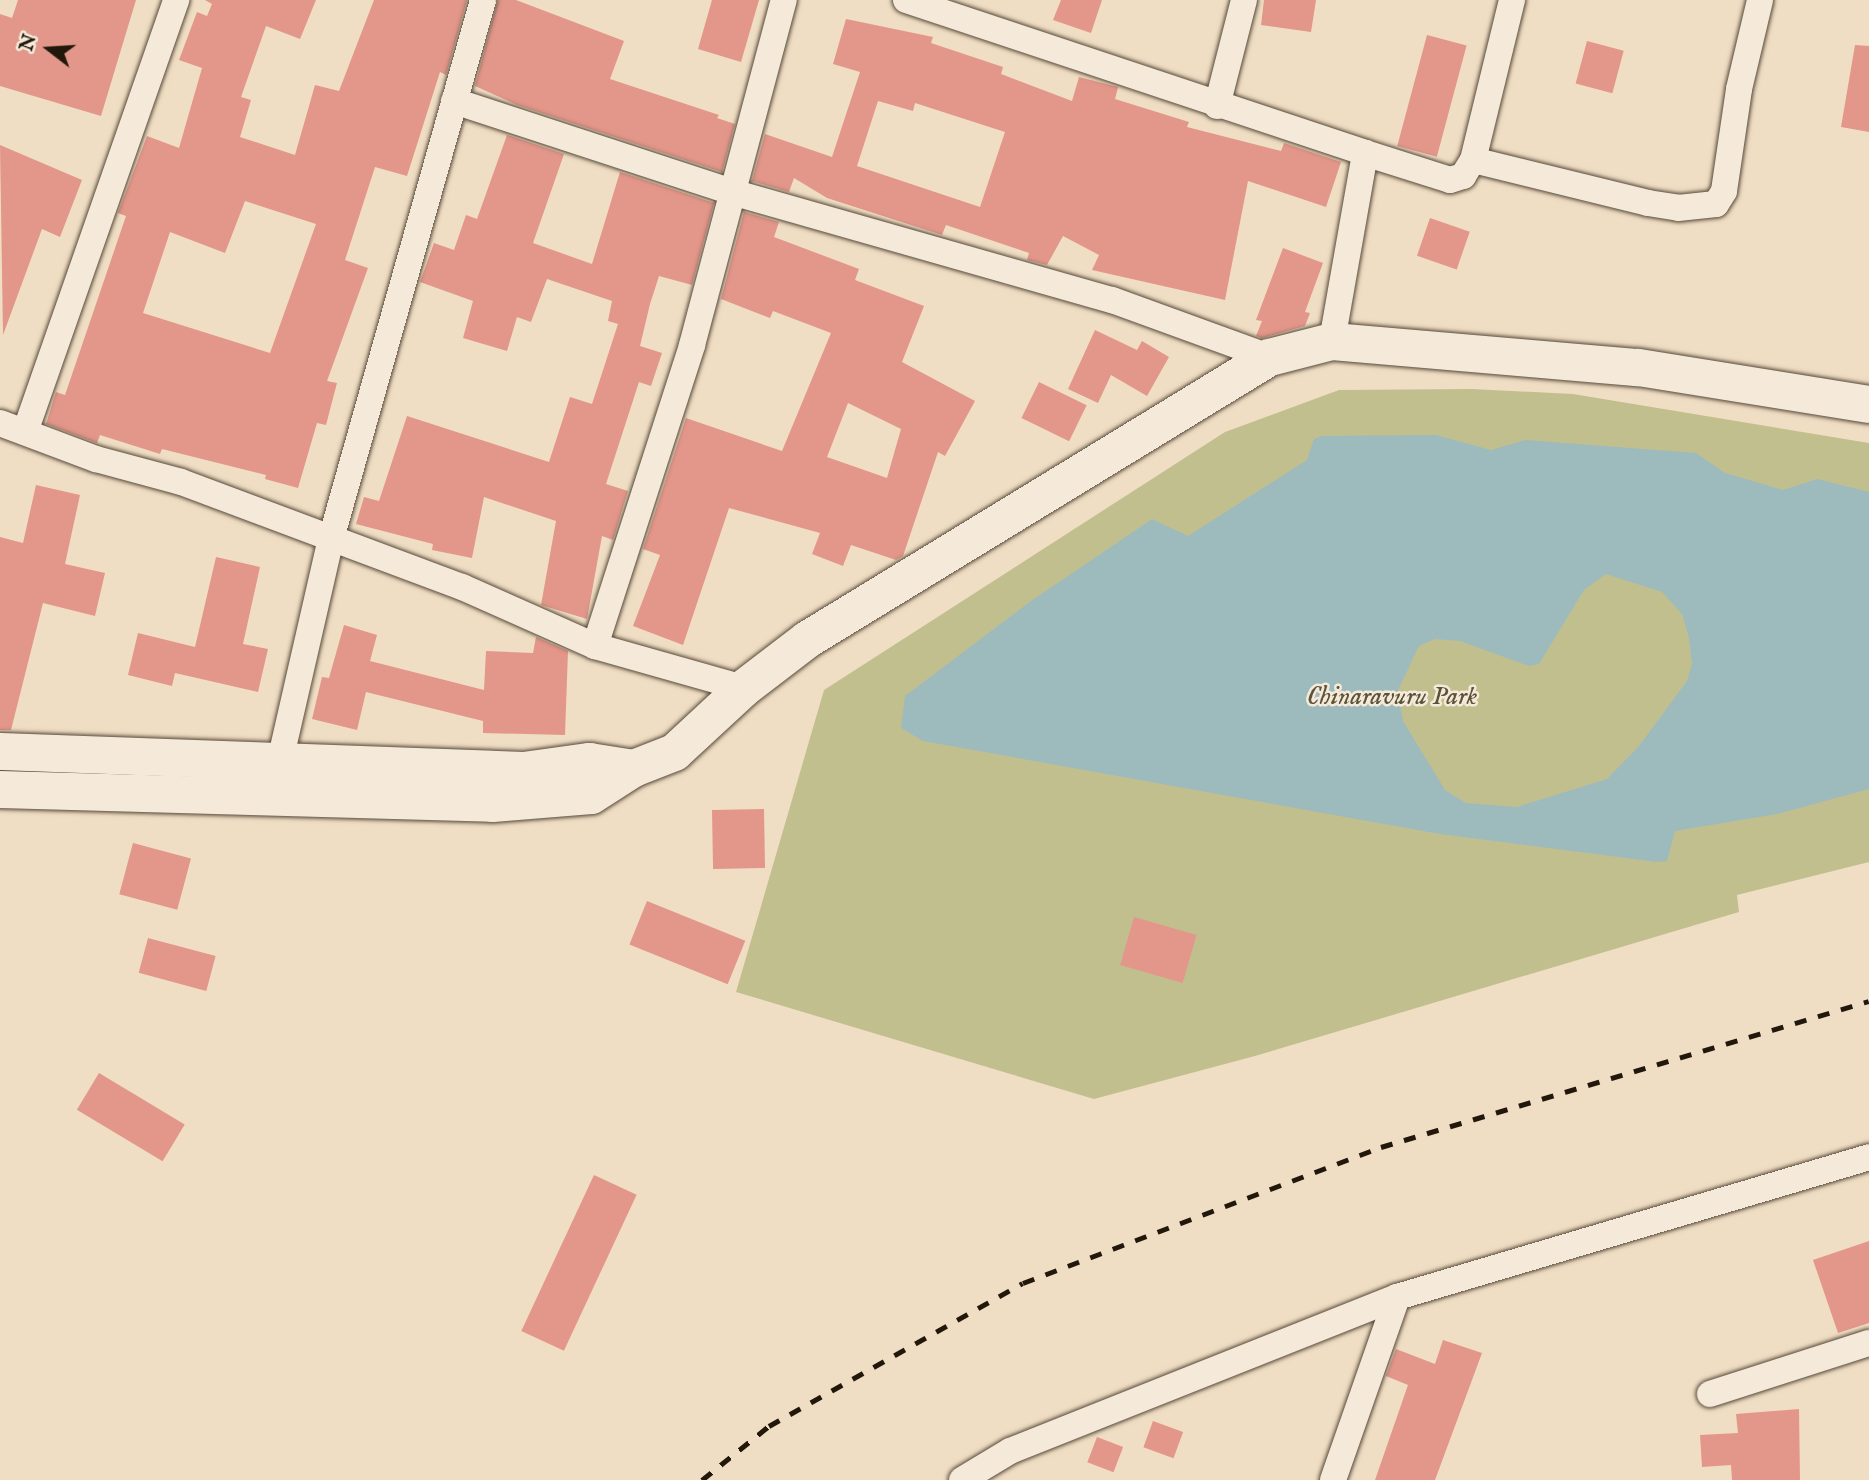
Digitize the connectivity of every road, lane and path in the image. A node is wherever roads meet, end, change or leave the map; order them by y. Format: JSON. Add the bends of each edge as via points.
{"nodes":[{"id":1,"x":176,"y":0,"type":"edge"},
{"id":2,"x":483,"y":0,"type":"edge"},
{"id":3,"x":785,"y":0,"type":"edge"},
{"id":4,"x":906,"y":0,"type":"edge"},
{"id":5,"x":1244,"y":0,"type":"edge"},
{"id":6,"x":1512,"y":0,"type":"edge"},
{"id":7,"x":1760,"y":0,"type":"edge"},
{"id":8,"x":454,"y":101,"type":"junction"},
{"id":9,"x":1217,"y":106,"type":"junction"},
{"id":10,"x":1365,"y":153,"type":"junction"},
{"id":11,"x":1473,"y":160,"type":"junction"},
{"id":12,"x":732,"y":192,"type":"junction"},
{"id":13,"x":1332,"y":341,"type":"junction"},
{"id":14,"x":1269,"y":357,"type":"junction"},
{"id":15,"x":1869,"y":404,"type":"edge"},
{"id":16,"x":0,"y":423,"type":"edge"},
{"id":17,"x":25,"y":432,"type":"junction"},
{"id":18,"x":331,"y":539,"type":"junction"},
{"id":19,"x":595,"y":646,"type":"junction"},
{"id":20,"x":743,"y":688,"type":"junction"},
{"id":21,"x":0,"y":751,"type":"edge"},
{"id":22,"x":280,"y":761,"type":"junction"},
{"id":23,"x":633,"y":768,"type":"junction"},
{"id":24,"x":0,"y":789,"type":"edge"},
{"id":25,"x":1869,"y":1157,"type":"edge"},
{"id":26,"x":1397,"y":1297,"type":"junction"},
{"id":27,"x":1869,"y":1343,"type":"edge"},
{"id":28,"x":1710,"y":1394,"type":"dead end"},
{"id":29,"x":962,"y":1480,"type":"edge"},
{"id":30,"x":1333,"y":1480,"type":"edge"}],
"edges":[{"from":1,"to":17,"type":"street"},
{"from":2,"to":8,"type":"street"},
{"from":3,"to":12,"type":"street"},
{"from":4,"to":9,"type":"street"},
{"from":5,"to":9,"type":"street"},
{"from":6,"to":11,"type":"street"},
{"from":7,"to":11,"type":"street","via":[[1739,89],[1724,191],[1716,204],[1668,206]]},
{"from":8,"to":12,"type":"street"},
{"from":8,"to":18,"type":"street"},
{"from":9,"to":10,"type":"street"},
{"from":10,"to":11,"type":"street","via":[[1450,180],[1463,176]]},
{"from":10,"to":13,"type":"street"},
{"from":12,"to":14,"type":"street","via":[[1112,300]]},
{"from":12,"to":19,"type":"street","via":[[692,345]]},
{"from":13,"to":14,"type":"main road"},
{"from":13,"to":15,"type":"main road","via":[[1638,367]]},
{"from":14,"to":20,"type":"main road","via":[[807,639]]},
{"from":16,"to":17,"type":"street"},
{"from":17,"to":18,"type":"street","via":[[181,482]]},
{"from":18,"to":19,"type":"street","via":[[462,587]]},
{"from":18,"to":22,"type":"street"},
{"from":19,"to":20,"type":"street"},
{"from":20,"to":23,"type":"main road","via":[[674,752]]},
{"from":21,"to":22,"type":"main road"},
{"from":22,"to":23,"type":"main road","via":[[523,770],[589,761]]},
{"from":23,"to":24,"type":"main road","via":[[592,795],[492,803]]},
{"from":25,"to":26,"type":"street"},
{"from":26,"to":29,"type":"street","via":[[1010,1451]]},
{"from":26,"to":30,"type":"street"},
{"from":27,"to":28,"type":"street"}]}
